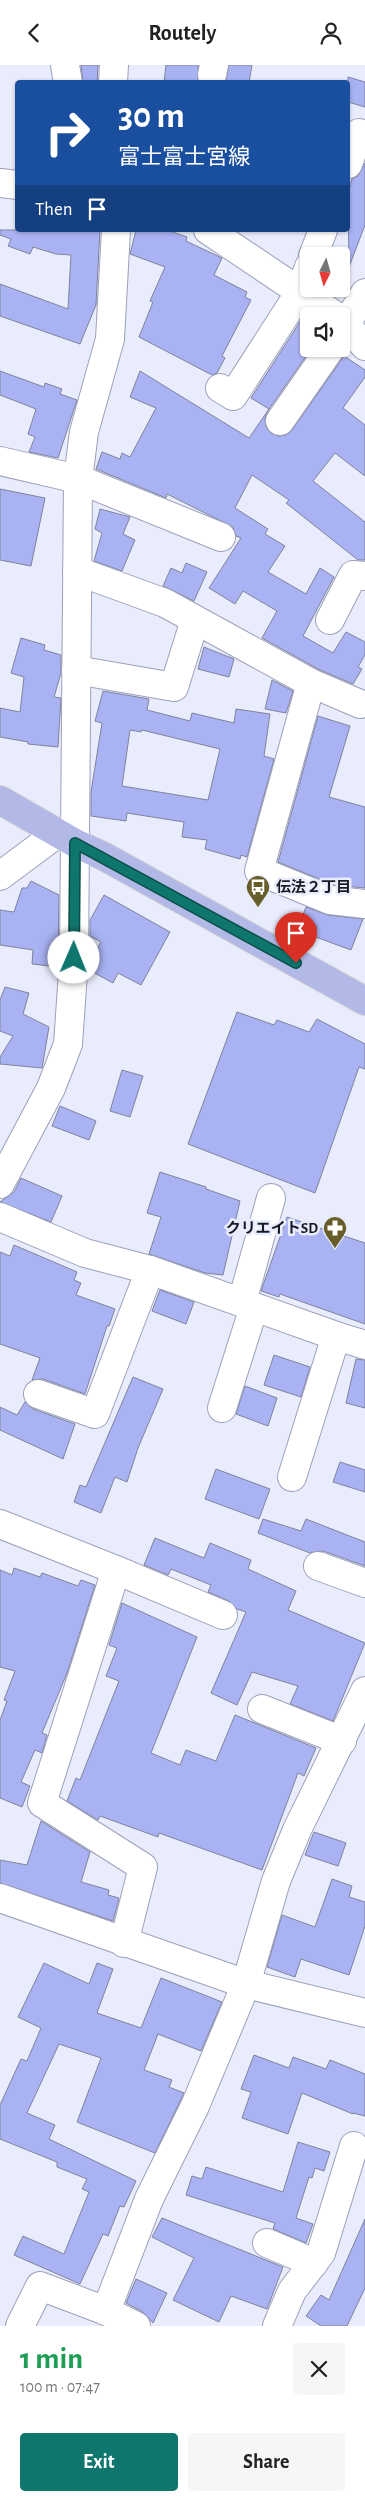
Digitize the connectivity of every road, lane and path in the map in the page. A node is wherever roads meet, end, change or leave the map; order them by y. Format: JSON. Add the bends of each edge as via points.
{"nodes":[{"id":1,"x":65,"y":65,"type":"edge"},
{"id":2,"x":114,"y":65,"type":"edge"},
{"id":3,"x":68,"y":80,"type":"edge"},
{"id":4,"x":113,"y":80,"type":"edge"},
{"id":5,"x":359,"y":133,"type":"dead end"},
{"id":6,"x":350,"y":158,"type":"edge"},
{"id":7,"x":0,"y":183,"type":"edge"},
{"id":8,"x":15,"y":185,"type":"edge"},
{"id":9,"x":116,"y":232,"type":"edge"},
{"id":10,"x":212,"y":232,"type":"edge"},
{"id":11,"x":322,"y":232,"type":"edge"},
{"id":12,"x":316,"y":247,"type":"edge"},
{"id":13,"x":300,"y":278,"type":"edge"},
{"id":14,"x":300,"y":287,"type":"edge"},
{"id":15,"x":365,"y":293,"type":"edge"},
{"id":16,"x":319,"y":297,"type":"edge"},
{"id":17,"x":327,"y":307,"type":"edge"},
{"id":18,"x":350,"y":312,"type":"edge"},
{"id":19,"x":350,"y":332,"type":"edge"},
{"id":20,"x":365,"y":346,"type":"edge"},
{"id":21,"x":324,"y":357,"type":"edge"},
{"id":22,"x":220,"y":388,"type":"dead end"},
{"id":23,"x":280,"y":421,"type":"dead end"},
{"id":24,"x":0,"y":461,"type":"edge"},
{"id":25,"x":78,"y":479,"type":"junction"},
{"id":26,"x":221,"y":537,"type":"dead end"},
{"id":27,"x":77,"y":571,"type":"junction"},
{"id":28,"x":365,"y":576,"type":"edge"},
{"id":29,"x":196,"y":620,"type":"junction"},
{"id":30,"x":330,"y":620,"type":"dead end"},
{"id":31,"x":76,"y":670,"type":"junction"},
{"id":32,"x":311,"y":683,"type":"junction"},
{"id":33,"x":360,"y":704,"type":"dead end"},
{"id":34,"x":0,"y":800,"type":"edge"},
{"id":35,"x":67,"y":838,"type":"junction"},
{"id":36,"x":0,"y":876,"type":"edge"},
{"id":37,"x":365,"y":904,"type":"edge"},
{"id":38,"x":365,"y":1001,"type":"edge"},
{"id":39,"x":0,"y":1184,"type":"edge"},
{"id":40,"x":271,"y":1198,"type":"dead end"},
{"id":41,"x":0,"y":1217,"type":"edge"},
{"id":42,"x":150,"y":1270,"type":"junction"},
{"id":43,"x":248,"y":1305,"type":"junction"},
{"id":44,"x":336,"y":1336,"type":"junction"},
{"id":45,"x":365,"y":1345,"type":"edge"},
{"id":46,"x":38,"y":1394,"type":"dead end"},
{"id":47,"x":222,"y":1408,"type":"dead end"},
{"id":48,"x":292,"y":1477,"type":"dead end"},
{"id":49,"x":0,"y":1524,"type":"edge"},
{"id":50,"x":318,"y":1566,"type":"dead end"},
{"id":51,"x":116,"y":1569,"type":"junction"},
{"id":52,"x":365,"y":1583,"type":"edge"},
{"id":53,"x":222,"y":1615,"type":"dead end"},
{"id":54,"x":365,"y":1691,"type":"edge"},
{"id":55,"x":262,"y":1709,"type":"dead end"},
{"id":56,"x":342,"y":1741,"type":"junction"},
{"id":57,"x":0,"y":1898,"type":"edge"},
{"id":58,"x":124,"y":1943,"type":"junction"},
{"id":59,"x":246,"y":1983,"type":"junction"},
{"id":60,"x":365,"y":2013,"type":"edge"},
{"id":61,"x":354,"y":2145,"type":"dead end"},
{"id":62,"x":267,"y":2243,"type":"dead end"},
{"id":63,"x":314,"y":2263,"type":"junction"},
{"id":64,"x":106,"y":2311,"type":"junction"},
{"id":65,"x":20,"y":2326,"type":"edge"},
{"id":66,"x":136,"y":2326,"type":"edge"},
{"id":67,"x":277,"y":2326,"type":"edge"}],
"edges":[{"from":1,"to":3,"type":"street"},
{"from":2,"to":4,"type":"street"},
{"from":5,"to":6,"type":"street"},
{"from":7,"to":8,"type":"street"},
{"from":9,"to":25,"type":"street","via":[[110,339],[84,431]]},
{"from":10,"to":13,"type":"street"},
{"from":11,"to":12,"type":"street"},
{"from":14,"to":22,"type":"street","via":[[233,396]]},
{"from":15,"to":18,"type":"street"},
{"from":16,"to":17,"type":"street"},
{"from":19,"to":20,"type":"street"},
{"from":21,"to":23,"type":"street"},
{"from":24,"to":25,"type":"street"},
{"from":25,"to":26,"type":"street"},
{"from":25,"to":27,"type":"street"},
{"from":27,"to":29,"type":"street","via":[[165,603]]},
{"from":27,"to":31,"type":"street"},
{"from":28,"to":30,"type":"street","via":[[353,575]]},
{"from":29,"to":31,"type":"street","via":[[174,687]]},
{"from":29,"to":32,"type":"street"},
{"from":31,"to":35,"type":"street"},
{"from":32,"to":33,"type":"street"},
{"from":32,"to":37,"type":"street","via":[[259,871],[330,900]]},
{"from":34,"to":35,"type":"main road"},
{"from":35,"to":36,"type":"street"},
{"from":35,"to":38,"type":"main road"},
{"from":35,"to":39,"type":"street","via":[[74,958],[68,1044],[51,1088]]},
{"from":40,"to":43,"type":"street"},
{"from":41,"to":42,"type":"street","via":[[85,1253]]},
{"from":42,"to":43,"type":"street"},
{"from":42,"to":46,"type":"street","via":[[95,1414]]},
{"from":43,"to":44,"type":"street"},
{"from":43,"to":47,"type":"street"},
{"from":44,"to":45,"type":"street"},
{"from":44,"to":48,"type":"street"},
{"from":49,"to":51,"type":"street"},
{"from":50,"to":52,"type":"street"},
{"from":51,"to":53,"type":"street"},
{"from":51,"to":58,"type":"street","via":[[42,1803],[144,1867]]},
{"from":54,"to":56,"type":"street"},
{"from":55,"to":56,"type":"street"},
{"from":56,"to":59,"type":"street","via":[[276,1881]]},
{"from":57,"to":58,"type":"street"},
{"from":58,"to":59,"type":"street"},
{"from":59,"to":60,"type":"street"},
{"from":59,"to":64,"type":"street","via":[[196,2105],[149,2199]]},
{"from":61,"to":63,"type":"street","via":[[321,2253]]},
{"from":62,"to":63,"type":"street"},
{"from":63,"to":67,"type":"street","via":[[292,2291]]},
{"from":64,"to":65,"type":"street","via":[[40,2286]]},
{"from":64,"to":66,"type":"street"}]}
